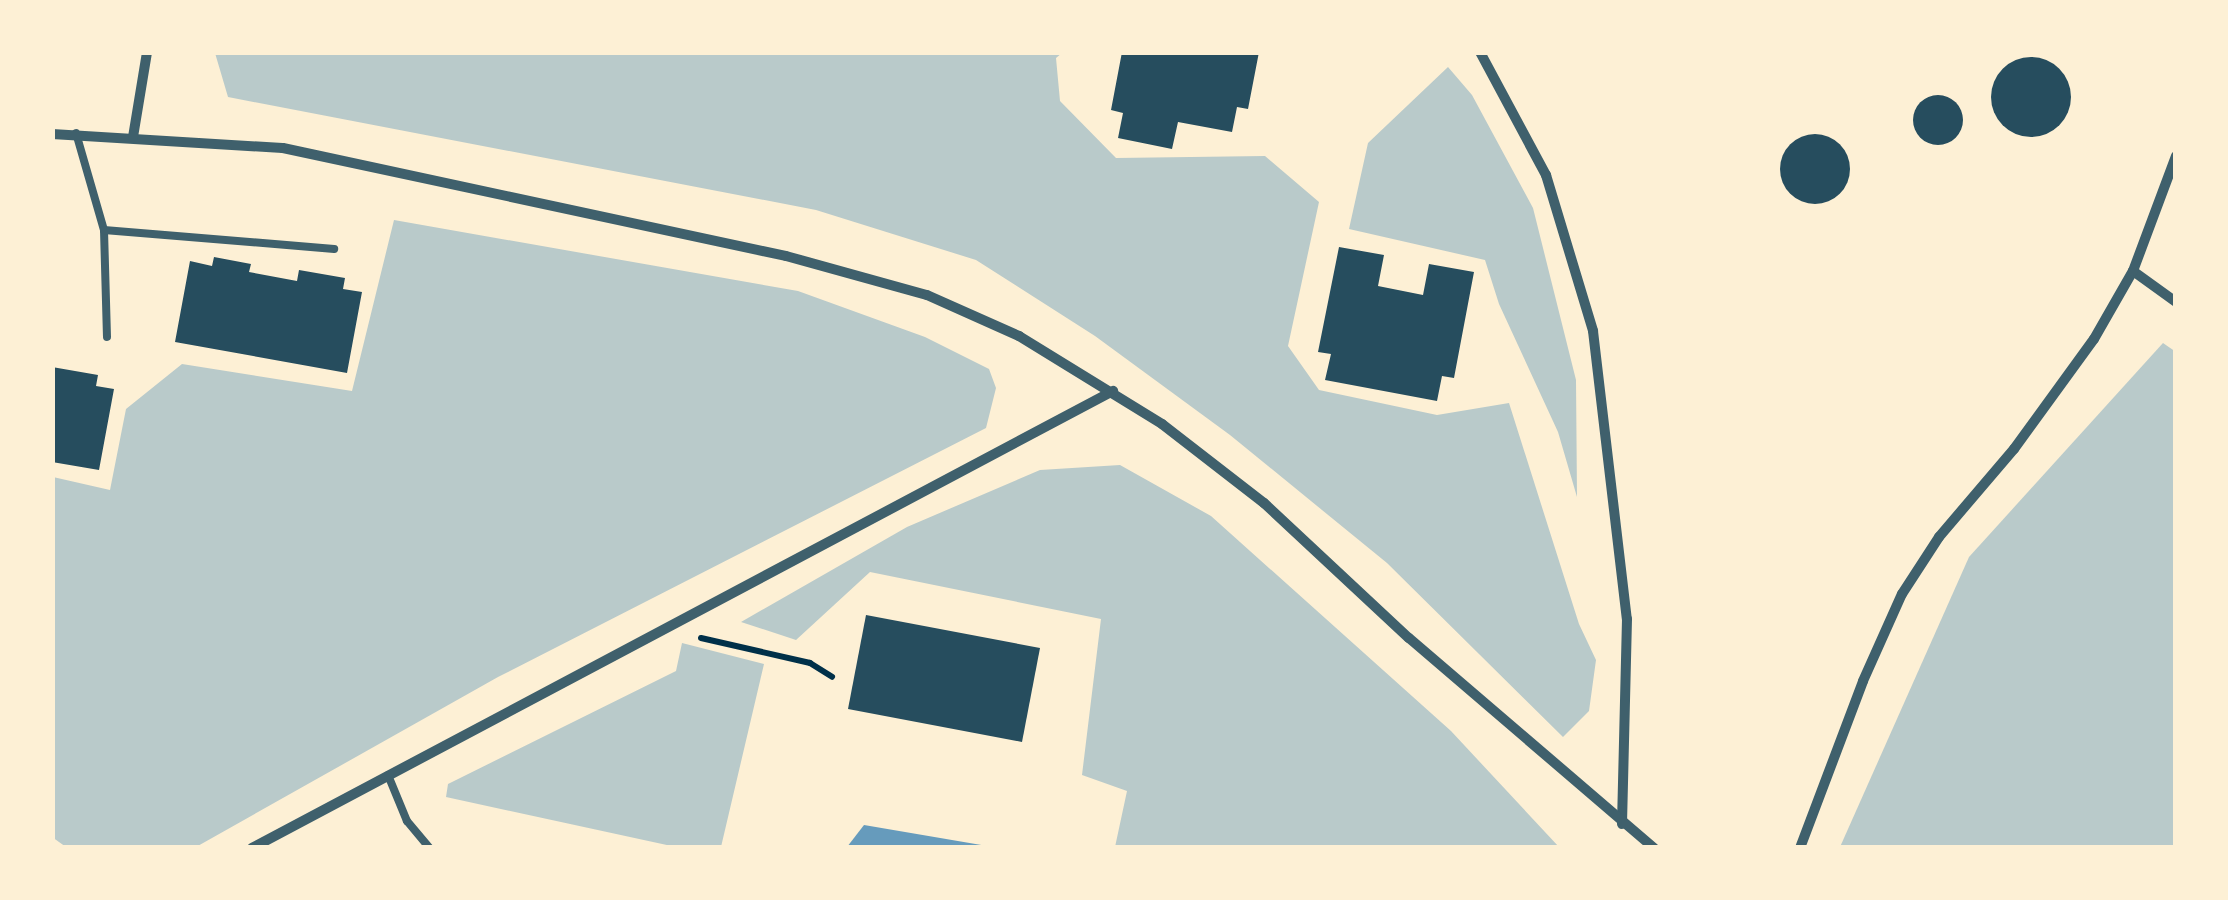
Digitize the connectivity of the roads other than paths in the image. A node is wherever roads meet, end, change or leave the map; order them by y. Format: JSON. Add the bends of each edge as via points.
{"nodes":[{"id":1,"x":147,"y":52,"type":"edge"},
{"id":2,"x":1480,"y":52,"type":"edge"},
{"id":3,"x":76,"y":133,"type":"junction"},
{"id":4,"x":52,"y":134,"type":"edge"},
{"id":5,"x":132,"y":138,"type":"junction"},
{"id":6,"x":2176,"y":156,"type":"edge"},
{"id":7,"x":104,"y":230,"type":"junction"},
{"id":8,"x":334,"y":249,"type":"dead end"},
{"id":9,"x":2134,"y":270,"type":"junction"},
{"id":10,"x":2176,"y":302,"type":"edge"},
{"id":11,"x":107,"y":337,"type":"dead end"},
{"id":12,"x":1114,"y":391,"type":"junction"},
{"id":13,"x":388,"y":776,"type":"junction"},
{"id":14,"x":1622,"y":824,"type":"junction"},
{"id":15,"x":252,"y":848,"type":"edge"},
{"id":16,"x":430,"y":848,"type":"edge"},
{"id":17,"x":1654,"y":848,"type":"edge"},
{"id":18,"x":1800,"y":848,"type":"edge"}],
"edges":[{"from":1,"to":5,"type":"street"},
{"from":2,"to":14,"type":"street","via":[[1546,175],[1593,331],[1627,619]]},
{"from":3,"to":4,"type":"street"},
{"from":3,"to":5,"type":"street"},
{"from":3,"to":7,"type":"lane"},
{"from":5,"to":12,"type":"street","via":[[282,148],[786,256],[926,295],[1019,336]]},
{"from":6,"to":9,"type":"street"},
{"from":7,"to":8,"type":"lane"},
{"from":7,"to":11,"type":"lane"},
{"from":9,"to":10,"type":"street"},
{"from":9,"to":18,"type":"street","via":[[2066,382],[1948,525],[1902,594]]},
{"from":12,"to":13,"type":"street"},
{"from":12,"to":14,"type":"street","via":[[1264,503]]},
{"from":13,"to":15,"type":"street"},
{"from":13,"to":16,"type":"lane","via":[[407,821]]},
{"from":14,"to":17,"type":"street"}]}
